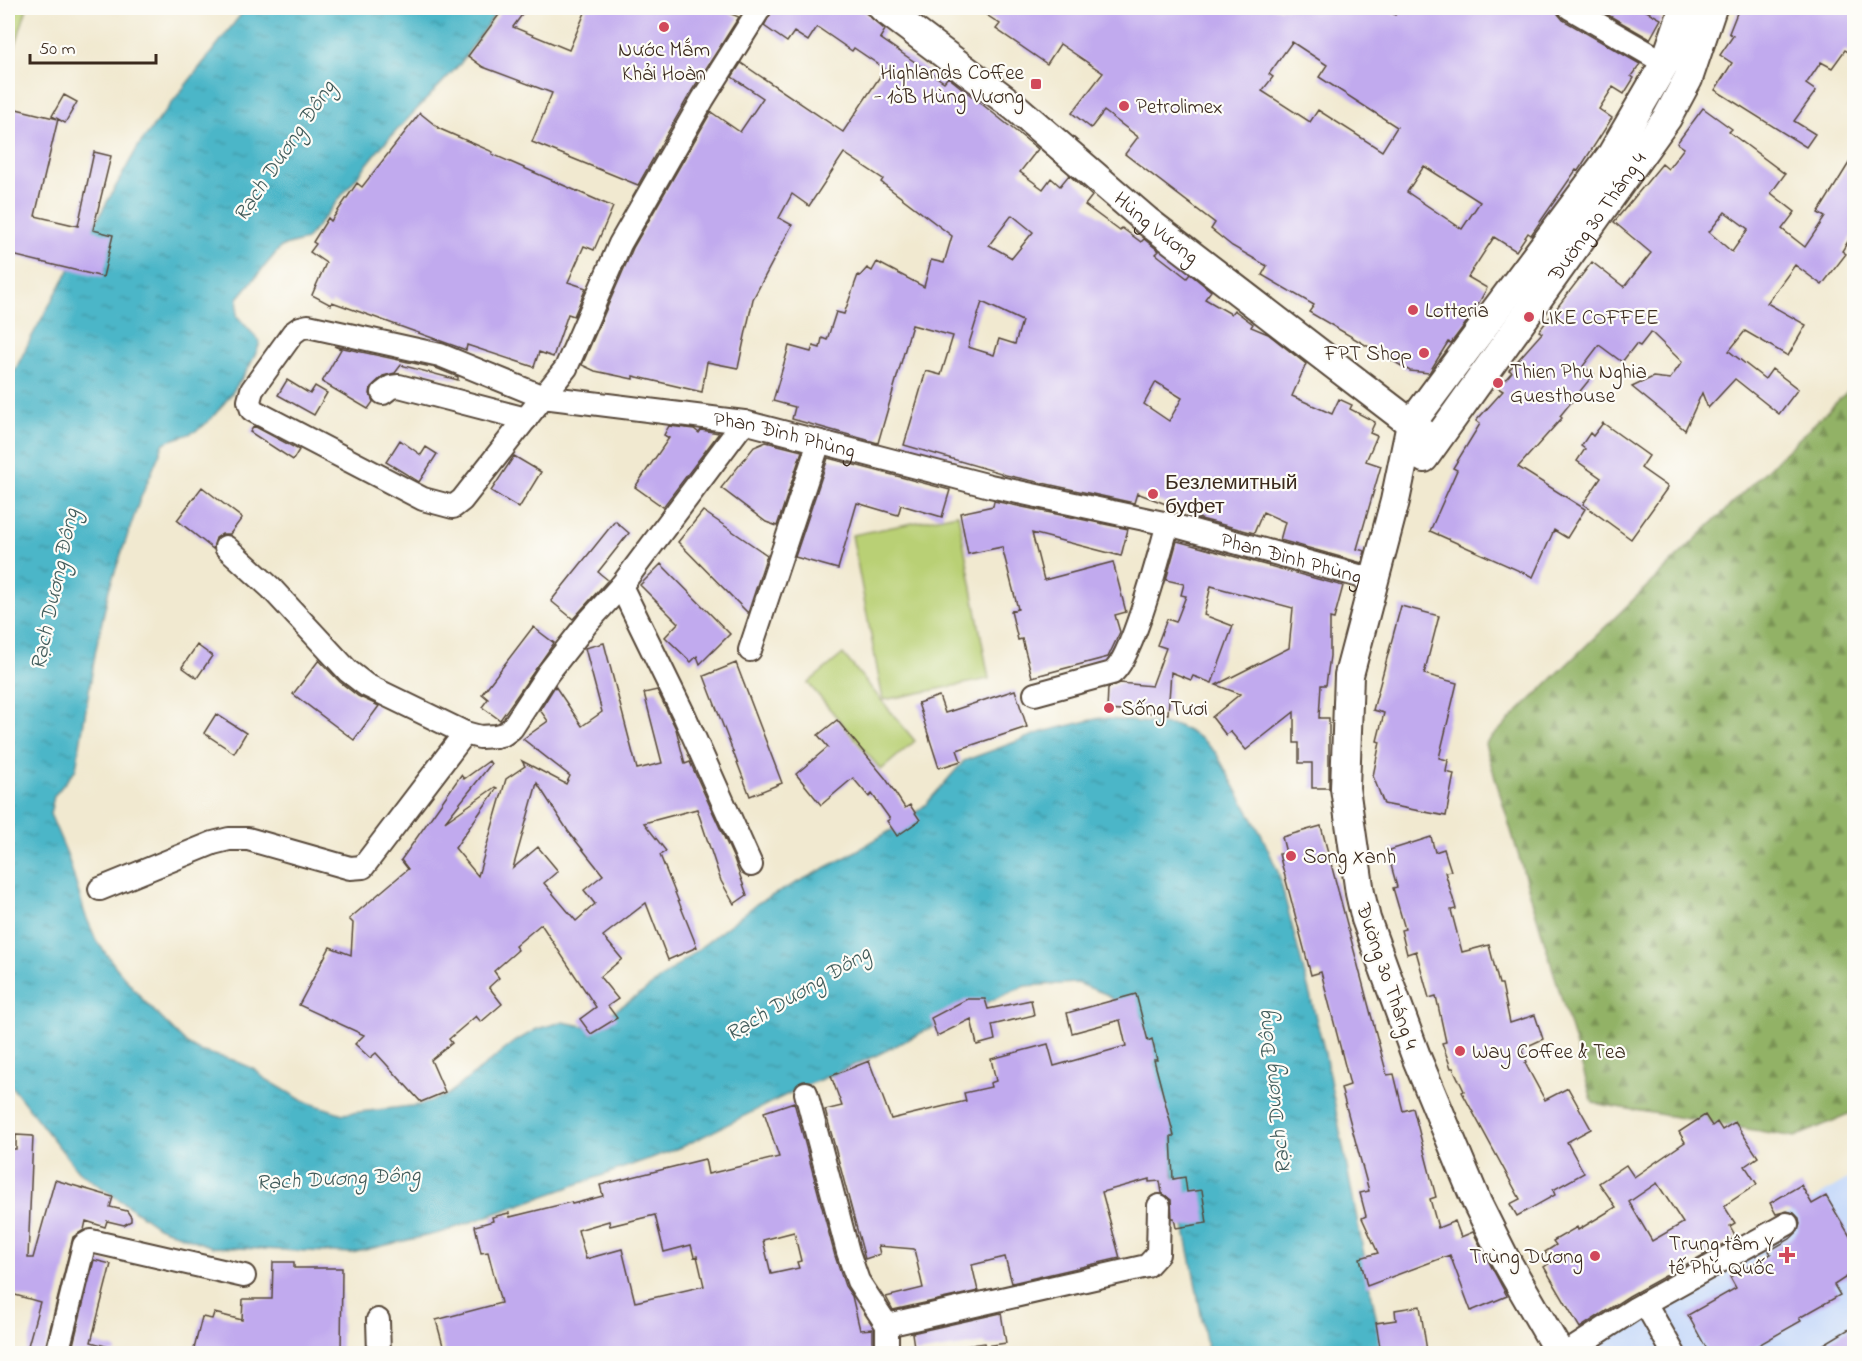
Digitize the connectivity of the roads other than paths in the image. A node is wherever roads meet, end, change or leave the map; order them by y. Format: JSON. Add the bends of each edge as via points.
{"nodes":[{"id":1,"x":760,"y":8,"type":"edge"},
{"id":2,"x":883,"y":8,"type":"edge"},
{"id":3,"x":1570,"y":8,"type":"edge"},
{"id":4,"x":1684,"y":8,"type":"edge"},
{"id":5,"x":1712,"y":8,"type":"edge"},
{"id":6,"x":1665,"y":63,"type":"junction"},
{"id":7,"x":1688,"y":79,"type":"junction"},
{"id":8,"x":1554,"y":253,"type":"junction"},
{"id":9,"x":382,"y":393,"type":"dead end"},
{"id":10,"x":543,"y":397,"type":"junction"},
{"id":11,"x":526,"y":419,"type":"junction"},
{"id":12,"x":744,"y":422,"type":"junction"},
{"id":13,"x":1411,"y":424,"type":"junction"},
{"id":14,"x":819,"y":442,"type":"junction"},
{"id":15,"x":1435,"y":442,"type":"junction"},
{"id":16,"x":1395,"y":501,"type":"junction"},
{"id":17,"x":1168,"y":524,"type":"junction"},
{"id":18,"x":226,"y":547,"type":"dead end"},
{"id":19,"x":1374,"y":580,"type":"junction"},
{"id":20,"x":621,"y":586,"type":"junction"},
{"id":21,"x":750,"y":650,"type":"dead end"},
{"id":22,"x":1035,"y":694,"type":"dead end"},
{"id":23,"x":465,"y":733,"type":"junction"},
{"id":24,"x":751,"y":865,"type":"dead end"},
{"id":25,"x":100,"y":889,"type":"dead end"},
{"id":26,"x":806,"y":1093,"type":"dead end"},
{"id":27,"x":1159,"y":1206,"type":"dead end"},
{"id":28,"x":1787,"y":1224,"type":"dead end"},
{"id":29,"x":244,"y":1276,"type":"dead end"},
{"id":30,"x":1645,"y":1303,"type":"junction"},
{"id":31,"x":378,"y":1320,"type":"dead end"},
{"id":32,"x":886,"y":1325,"type":"junction"},
{"id":33,"x":57,"y":1353,"type":"edge"},
{"id":34,"x":379,"y":1353,"type":"edge"},
{"id":35,"x":887,"y":1353,"type":"edge"},
{"id":36,"x":1560,"y":1353,"type":"edge"},
{"id":37,"x":1565,"y":1353,"type":"edge"},
{"id":38,"x":1674,"y":1353,"type":"edge"}],
"edges":[{"from":1,"to":10,"type":"street","via":[[620,244],[566,368]]},
{"from":2,"to":13,"type":"main road","name":"Hùng Vương","via":[[1015,107],[1147,220]]},
{"from":3,"to":6,"type":"street"},
{"from":4,"to":6,"type":"main road","name":"Đường 30 Tháng 4"},
{"from":5,"to":7,"type":"main road","name":"Đường 30 Tháng 4"},
{"from":6,"to":7,"type":"main road"},
{"from":6,"to":8,"type":"main road","name":"Đường 30 Tháng 4"},
{"from":7,"to":8,"type":"main road","name":"Đường 30 Tháng 4","via":[[1667,118]]},
{"from":8,"to":13,"type":"main road","name":"Đường 30 Tháng 4"},
{"from":8,"to":15,"type":"main road","name":"Đường 30 Tháng 4"},
{"from":9,"to":11,"type":"street","via":[[399,386]]},
{"from":10,"to":11,"type":"street"},
{"from":10,"to":11,"type":"street","name":"Phan Đình Phùng","via":[[440,355],[308,326],[294,333],[252,390],[249,404],[252,410],[423,499],[453,507]]},
{"from":10,"to":12,"type":"street","name":"Phan Đình Phùng"},
{"from":12,"to":14,"type":"street","name":"Phan Đình Phùng"},
{"from":12,"to":20,"type":"street"},
{"from":13,"to":15,"type":"main road","name":"Hùng Vương"},
{"from":13,"to":16,"type":"main road","name":"Đường 30 Tháng 4"},
{"from":14,"to":17,"type":"street","name":"Phan Đình Phùng","via":[[990,486]]},
{"from":14,"to":21,"type":"street"},
{"from":15,"to":16,"type":"main road","name":"Đường 30 Tháng 4"},
{"from":16,"to":19,"type":"main road","name":"Đường 30 Tháng 4"},
{"from":17,"to":19,"type":"street","name":"Phan Đình Phùng"},
{"from":17,"to":22,"type":"street","via":[[1128,652],[1119,667],[1112,673]]},
{"from":18,"to":23,"type":"street","via":[[271,588],[348,671],[366,685]]},
{"from":19,"to":36,"type":"main road","name":"Đường 30 Tháng 4","via":[[1349,675],[1345,788],[1366,920],[1417,1059],[1477,1203]]},
{"from":20,"to":23,"type":"street","via":[[548,673],[512,728],[496,736]]},
{"from":20,"to":24,"type":"street"},
{"from":23,"to":25,"type":"street","via":[[363,867],[350,868],[248,839],[229,839]]},
{"from":26,"to":32,"type":"street","via":[[858,1281]]},
{"from":27,"to":32,"type":"street","via":[[1158,1254],[1147,1266]]},
{"from":28,"to":30,"type":"street"},
{"from":29,"to":33,"type":"street","via":[[92,1241],[84,1245]]},
{"from":30,"to":37,"type":"street"},
{"from":30,"to":38,"type":"street"},
{"from":31,"to":34,"type":"street"},
{"from":32,"to":35,"type":"street"}]}
